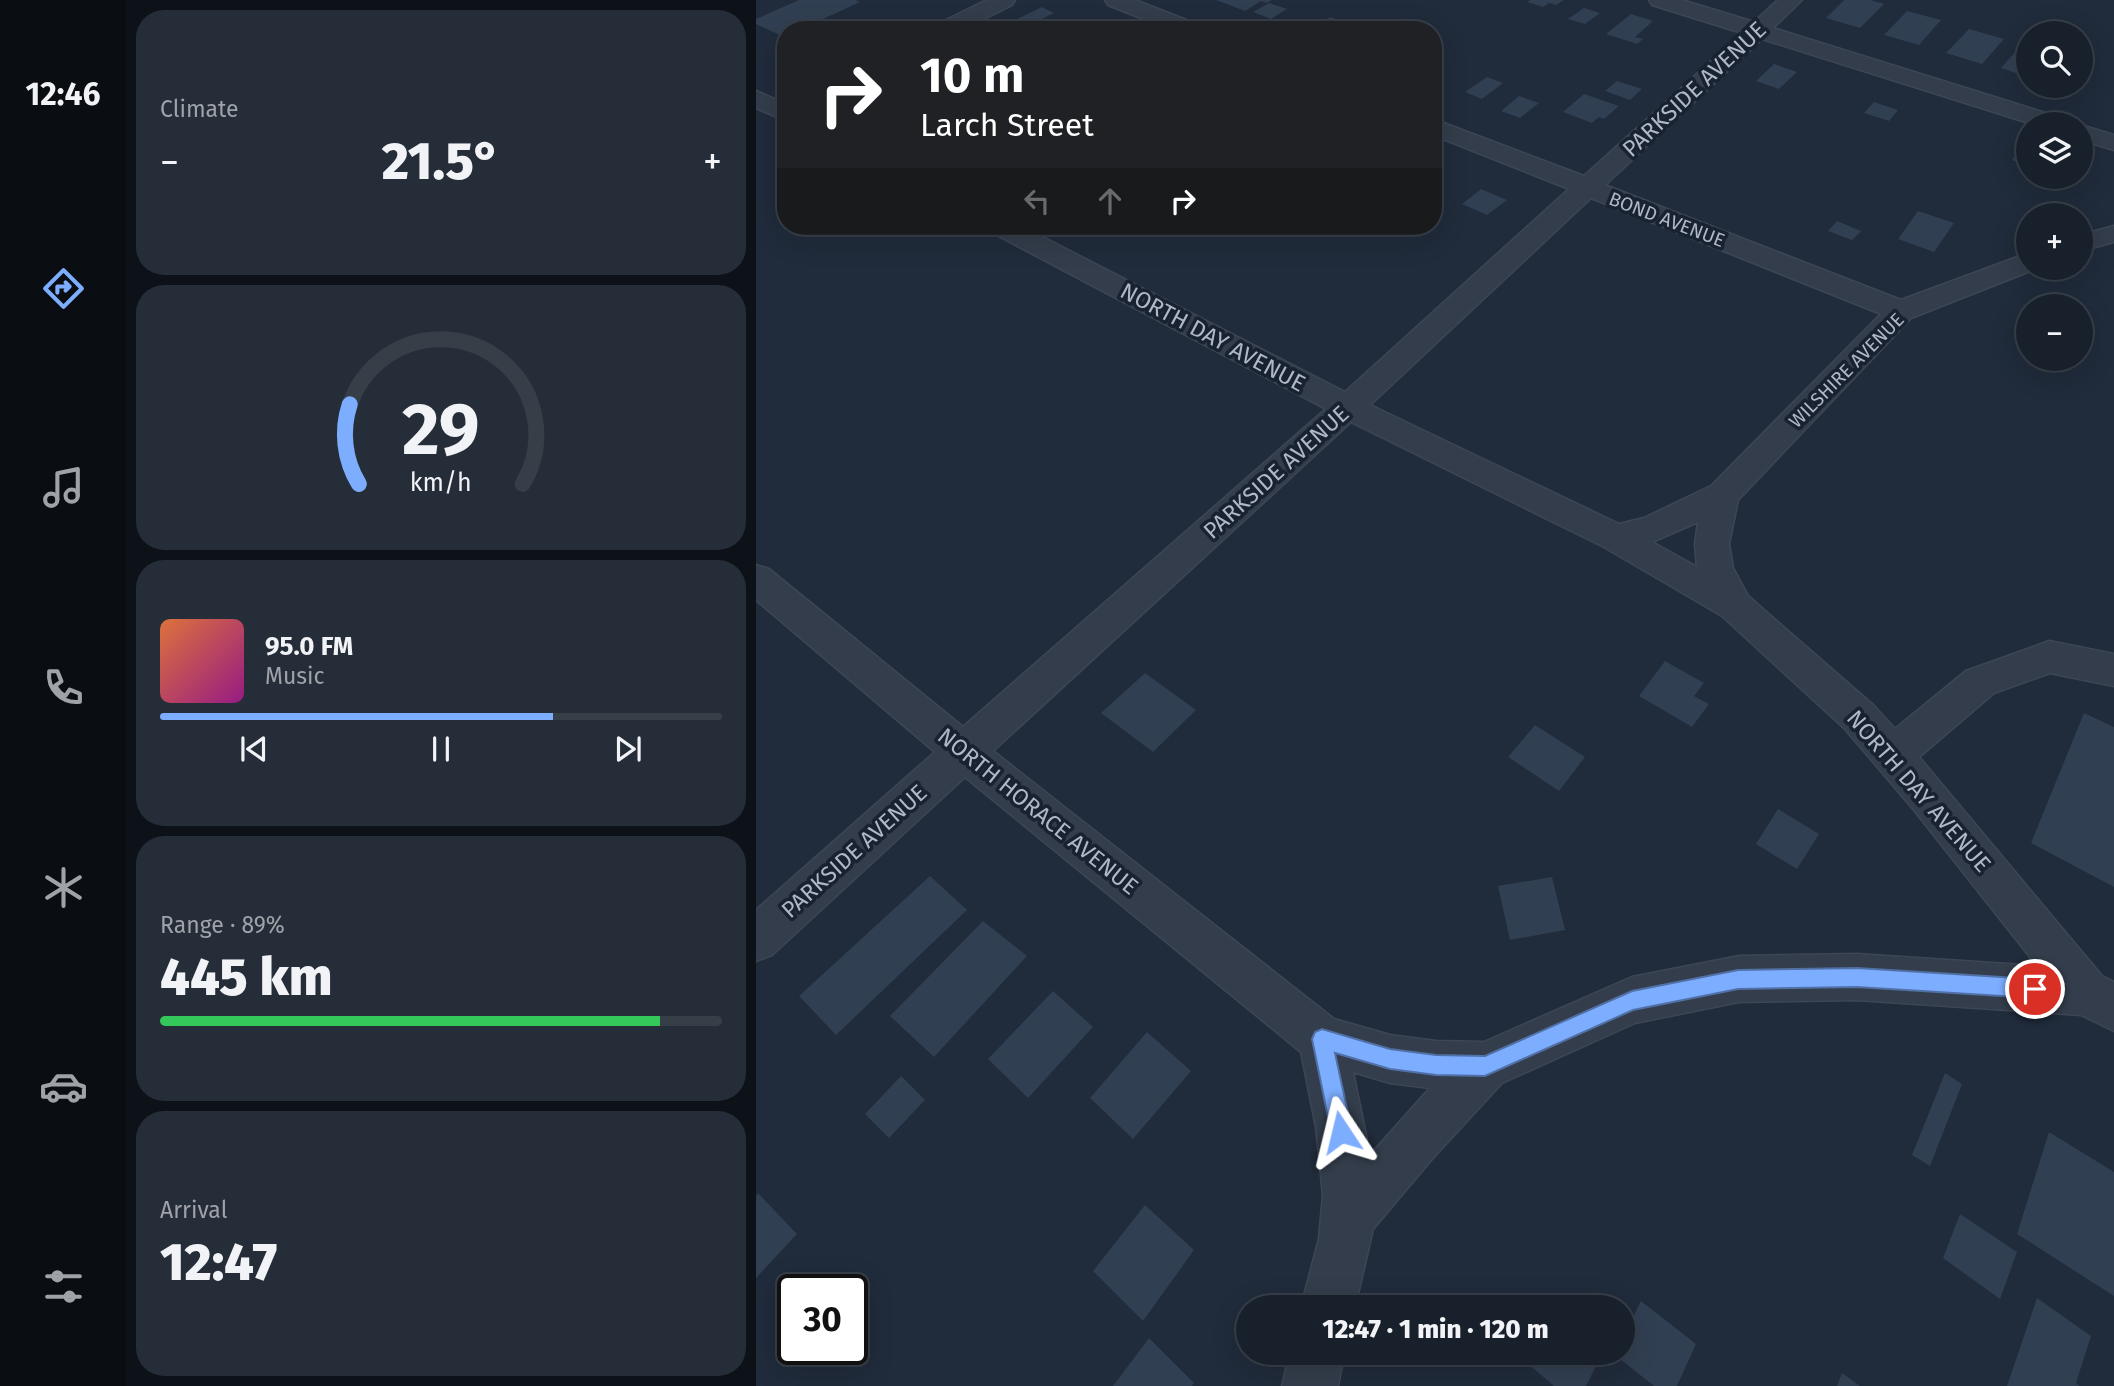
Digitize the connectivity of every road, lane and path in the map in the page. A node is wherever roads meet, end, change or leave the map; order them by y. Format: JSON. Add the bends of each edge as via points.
{"nodes":[{"id":1,"x":1004,"y":0,"type":"edge"},
{"id":2,"x":1116,"y":0,"type":"edge"},
{"id":3,"x":1660,"y":0,"type":"edge"},
{"id":4,"x":1791,"y":0,"type":"edge"},
{"id":5,"x":962,"y":21,"type":"edge"},
{"id":6,"x":1168,"y":21,"type":"edge"},
{"id":7,"x":1757,"y":30,"type":"junction"},
{"id":8,"x":756,"y":98,"type":"edge"},
{"id":9,"x":777,"y":108,"type":"edge"},
{"id":10,"x":2018,"y":112,"type":"edge"},
{"id":11,"x":777,"y":114,"type":"edge"},
{"id":12,"x":756,"y":124,"type":"edge"},
{"id":13,"x":1442,"y":130,"type":"edge"},
{"id":14,"x":2093,"y":136,"type":"edge"},
{"id":15,"x":2114,"y":143,"type":"edge"},
{"id":16,"x":1587,"y":187,"type":"junction"},
{"id":17,"x":2114,"y":234,"type":"edge"},
{"id":18,"x":1018,"y":235,"type":"edge"},
{"id":19,"x":2093,"y":240,"type":"edge"},
{"id":20,"x":2016,"y":267,"type":"edge"},
{"id":21,"x":1901,"y":311,"type":"junction"},
{"id":22,"x":1348,"y":407,"type":"junction"},
{"id":23,"x":1723,"y":495,"type":"junction"},
{"id":24,"x":1616,"y":538,"type":"junction"},
{"id":25,"x":756,"y":579,"type":"edge"},
{"id":26,"x":1735,"y":606,"type":"junction"},
{"id":27,"x":2114,"y":670,"type":"edge"},
{"id":28,"x":963,"y":751,"type":"junction"},
{"id":29,"x":1893,"y":755,"type":"junction"},
{"id":30,"x":756,"y":939,"type":"edge"},
{"id":31,"x":2100,"y":1000,"type":"edge"},
{"id":32,"x":1322,"y":1039,"type":"junction"},
{"id":33,"x":1485,"y":1066,"type":"junction"},
{"id":34,"x":1348,"y":1219,"type":"junction"},
{"id":35,"x":1331,"y":1295,"type":"edge"},
{"id":36,"x":1314,"y":1365,"type":"edge"},
{"id":37,"x":1310,"y":1386,"type":"edge"}],
"edges":[{"from":1,"to":5,"type":"street"},
{"from":2,"to":6,"type":"street"},
{"from":3,"to":7,"type":"street"},
{"from":4,"to":7,"type":"street","name":"PARKSIDE AVENUE"},
{"from":7,"to":10,"type":"street"},
{"from":7,"to":16,"type":"street","name":"PARKSIDE AVENUE"},
{"from":8,"to":9,"type":"street"},
{"from":11,"to":12,"type":"street"},
{"from":13,"to":16,"type":"street","name":"BOND AVENUE"},
{"from":14,"to":15,"type":"street"},
{"from":16,"to":21,"type":"street","name":"BOND AVENUE"},
{"from":16,"to":22,"type":"street","name":"PARKSIDE AVENUE"},
{"from":17,"to":19,"type":"street"},
{"from":18,"to":22,"type":"street","name":"NORTH DAY AVENUE"},
{"from":20,"to":21,"type":"street","name":"WILSHIRE AVENUE"},
{"from":21,"to":23,"type":"street","name":"WILSHIRE AVENUE"},
{"from":22,"to":24,"type":"street","name":"NORTH DAY AVENUE"},
{"from":22,"to":28,"type":"street","name":"PARKSIDE AVENUE"},
{"from":23,"to":24,"type":"street","via":[[1652,529]]},
{"from":23,"to":26,"type":"street","name":"NORTH DAY AVENUE","via":[[1712,544],[1715,568]]},
{"from":24,"to":26,"type":"street","name":"NORTH DAY AVENUE"},
{"from":25,"to":28,"type":"street","name":"NORTH HORACE AVENUE"},
{"from":26,"to":29,"type":"street","name":"NORTH DAY AVENUE","via":[[1859,717]]},
{"from":27,"to":29,"type":"street","via":[[2049,657],[1980,682]]},
{"from":28,"to":30,"type":"street","name":"PARKSIDE AVENUE"},
{"from":28,"to":32,"type":"street","name":"NORTH HORACE AVENUE"},
{"from":29,"to":31,"type":"street","name":"NORTH DAY AVENUE"},
{"from":31,"to":33,"type":"street","via":[[1857,977],[1738,979],[1632,1000]]},
{"from":32,"to":33,"type":"street","via":[[1390,1059]]},
{"from":32,"to":34,"type":"street","via":[[1345,1159]]},
{"from":33,"to":34,"type":"street","via":[[1413,1141]]},
{"from":34,"to":35,"type":"street"},
{"from":36,"to":37,"type":"street"}]}
